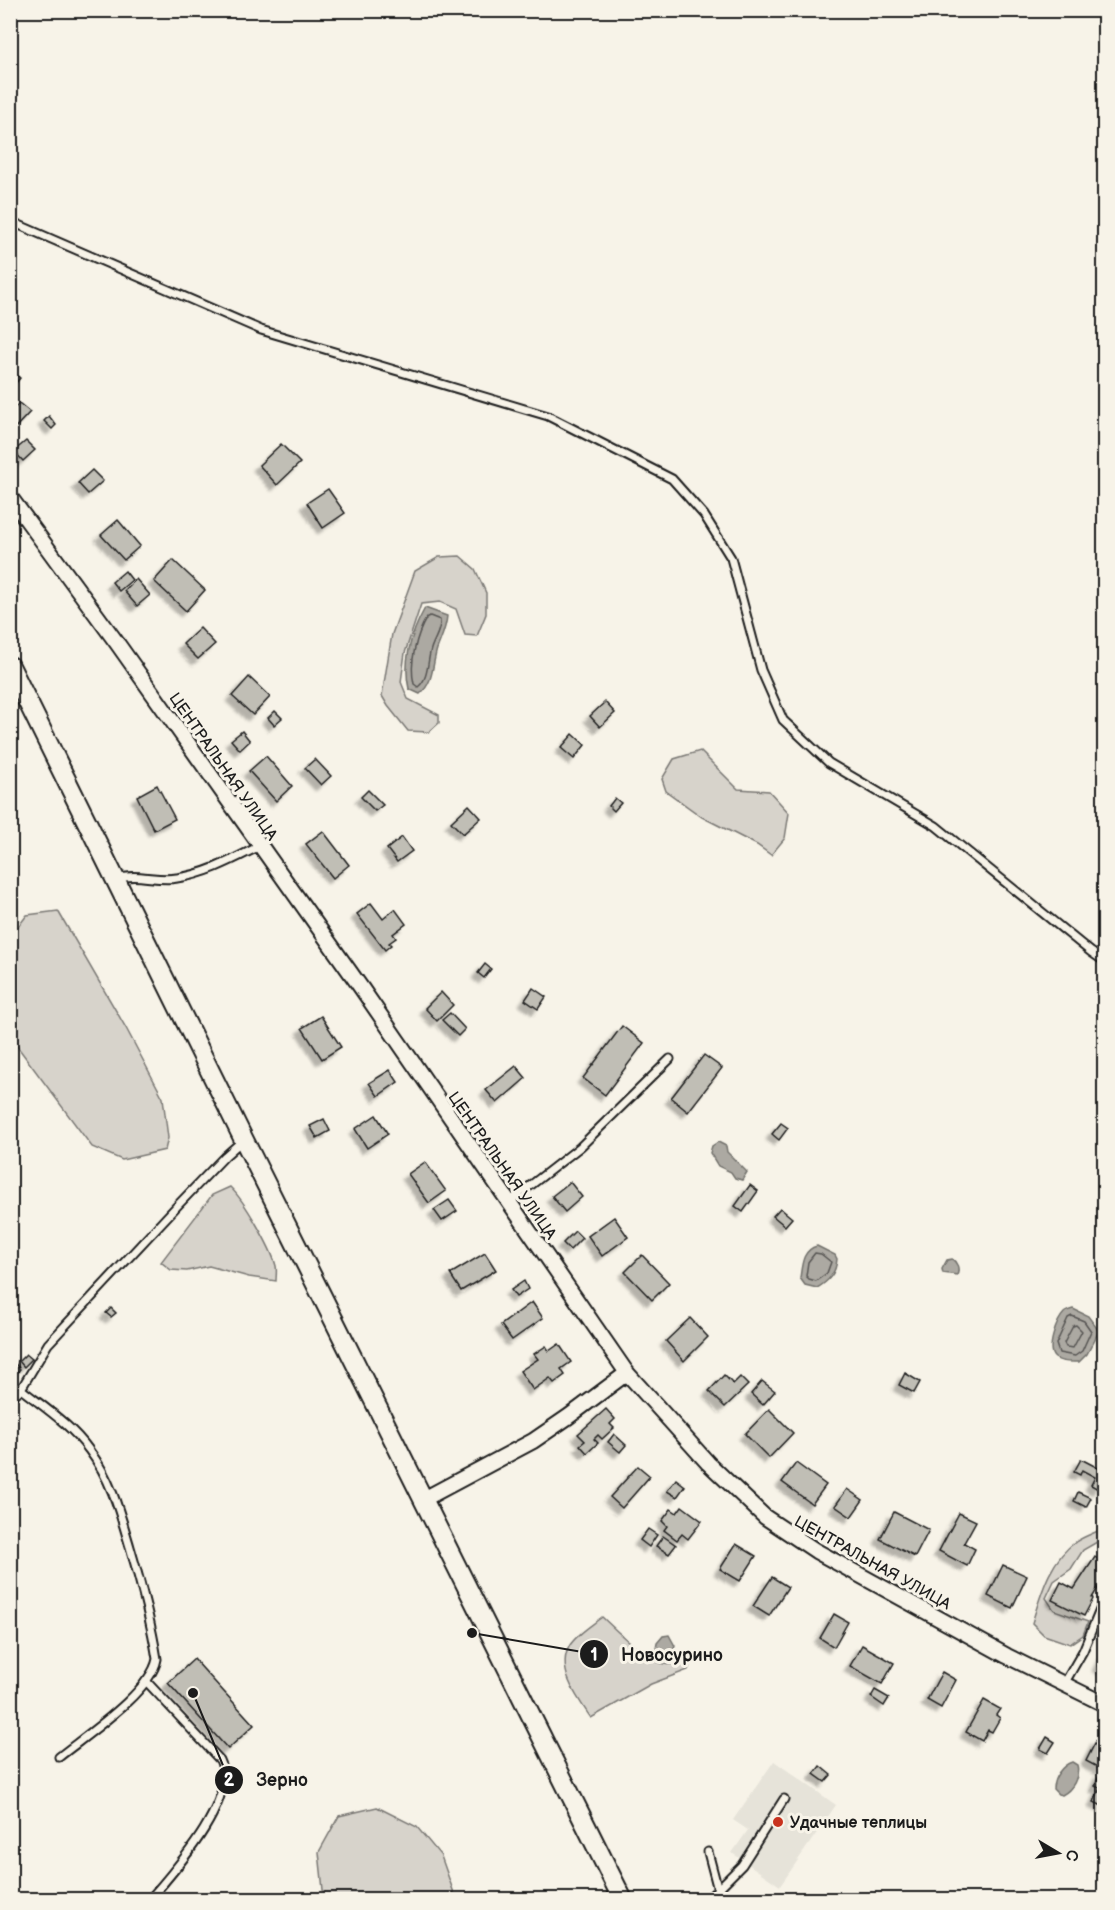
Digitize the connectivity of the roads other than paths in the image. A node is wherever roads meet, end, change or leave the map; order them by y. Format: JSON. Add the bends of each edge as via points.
{"nodes":[{"id":1,"x":10,"y":221,"type":"edge"},
{"id":2,"x":10,"y":497,"type":"edge"},
{"id":3,"x":10,"y":666,"type":"edge"},
{"id":4,"x":260,"y":846,"type":"junction"},
{"id":5,"x":117,"y":880,"type":"junction"},
{"id":6,"x":1104,"y":961,"type":"edge"},
{"id":7,"x":670,"y":1059,"type":"dead end"},
{"id":8,"x":244,"y":1140,"type":"junction"},
{"id":9,"x":508,"y":1203,"type":"junction"},
{"id":10,"x":627,"y":1373,"type":"junction"},
{"id":11,"x":21,"y":1389,"type":"junction"},
{"id":12,"x":10,"y":1398,"type":"edge"},
{"id":13,"x":424,"y":1499,"type":"junction"},
{"id":14,"x":1104,"y":1600,"type":"edge"},
{"id":15,"x":146,"y":1681,"type":"junction"},
{"id":16,"x":1064,"y":1684,"type":"junction"},
{"id":17,"x":1104,"y":1704,"type":"edge"},
{"id":18,"x":59,"y":1757,"type":"dead end"},
{"id":19,"x":784,"y":1799,"type":"dead end"},
{"id":20,"x":708,"y":1852,"type":"dead end"},
{"id":21,"x":718,"y":1890,"type":"junction"},
{"id":22,"x":149,"y":1899,"type":"edge"},
{"id":23,"x":623,"y":1899,"type":"edge"},
{"id":24,"x":707,"y":1899,"type":"edge"}],
"edges":[{"from":1,"to":6,"type":"lane","via":[[261,330],[548,416],[672,479],[704,515],[731,558],[761,670],[783,720],[829,763],[936,826]]},
{"from":2,"to":4,"type":"street","name":"ЦЕНТРАЛЬНАЯ УЛИЦА"},
{"from":3,"to":5,"type":"main road"},
{"from":4,"to":5,"type":"lane","via":[[217,867],[176,879],[128,875]]},
{"from":4,"to":9,"type":"street","name":"ЦЕНТРАЛЬНАЯ УЛИЦА"},
{"from":5,"to":8,"type":"main road"},
{"from":7,"to":9,"type":"lane","via":[[580,1147]]},
{"from":8,"to":11,"type":"lane","via":[[225,1155],[48,1344]]},
{"from":8,"to":13,"type":"main road"},
{"from":9,"to":10,"type":"street","name":"ЦЕНТРАЛЬНАЯ УЛИЦА"},
{"from":10,"to":13,"type":"street","via":[[533,1441]]},
{"from":10,"to":16,"type":"street","name":"ЦЕНТРАЛЬНАЯ УЛИЦА","via":[[708,1463],[786,1533]]},
{"from":11,"to":12,"type":"lane"},
{"from":11,"to":15,"type":"lane","via":[[78,1436],[116,1498],[152,1628],[157,1659]]},
{"from":13,"to":23,"type":"main road"},
{"from":14,"to":16,"type":"lane"},
{"from":15,"to":18,"type":"lane","via":[[116,1712]]},
{"from":15,"to":22,"type":"lane","via":[[223,1766],[215,1810],[186,1858]]},
{"from":16,"to":17,"type":"street","name":"ЦЕНТРАЛЬНАЯ УЛИЦА"},
{"from":19,"to":21,"type":"lane","via":[[744,1862]]},
{"from":20,"to":21,"type":"lane"},
{"from":21,"to":24,"type":"lane"}]}
